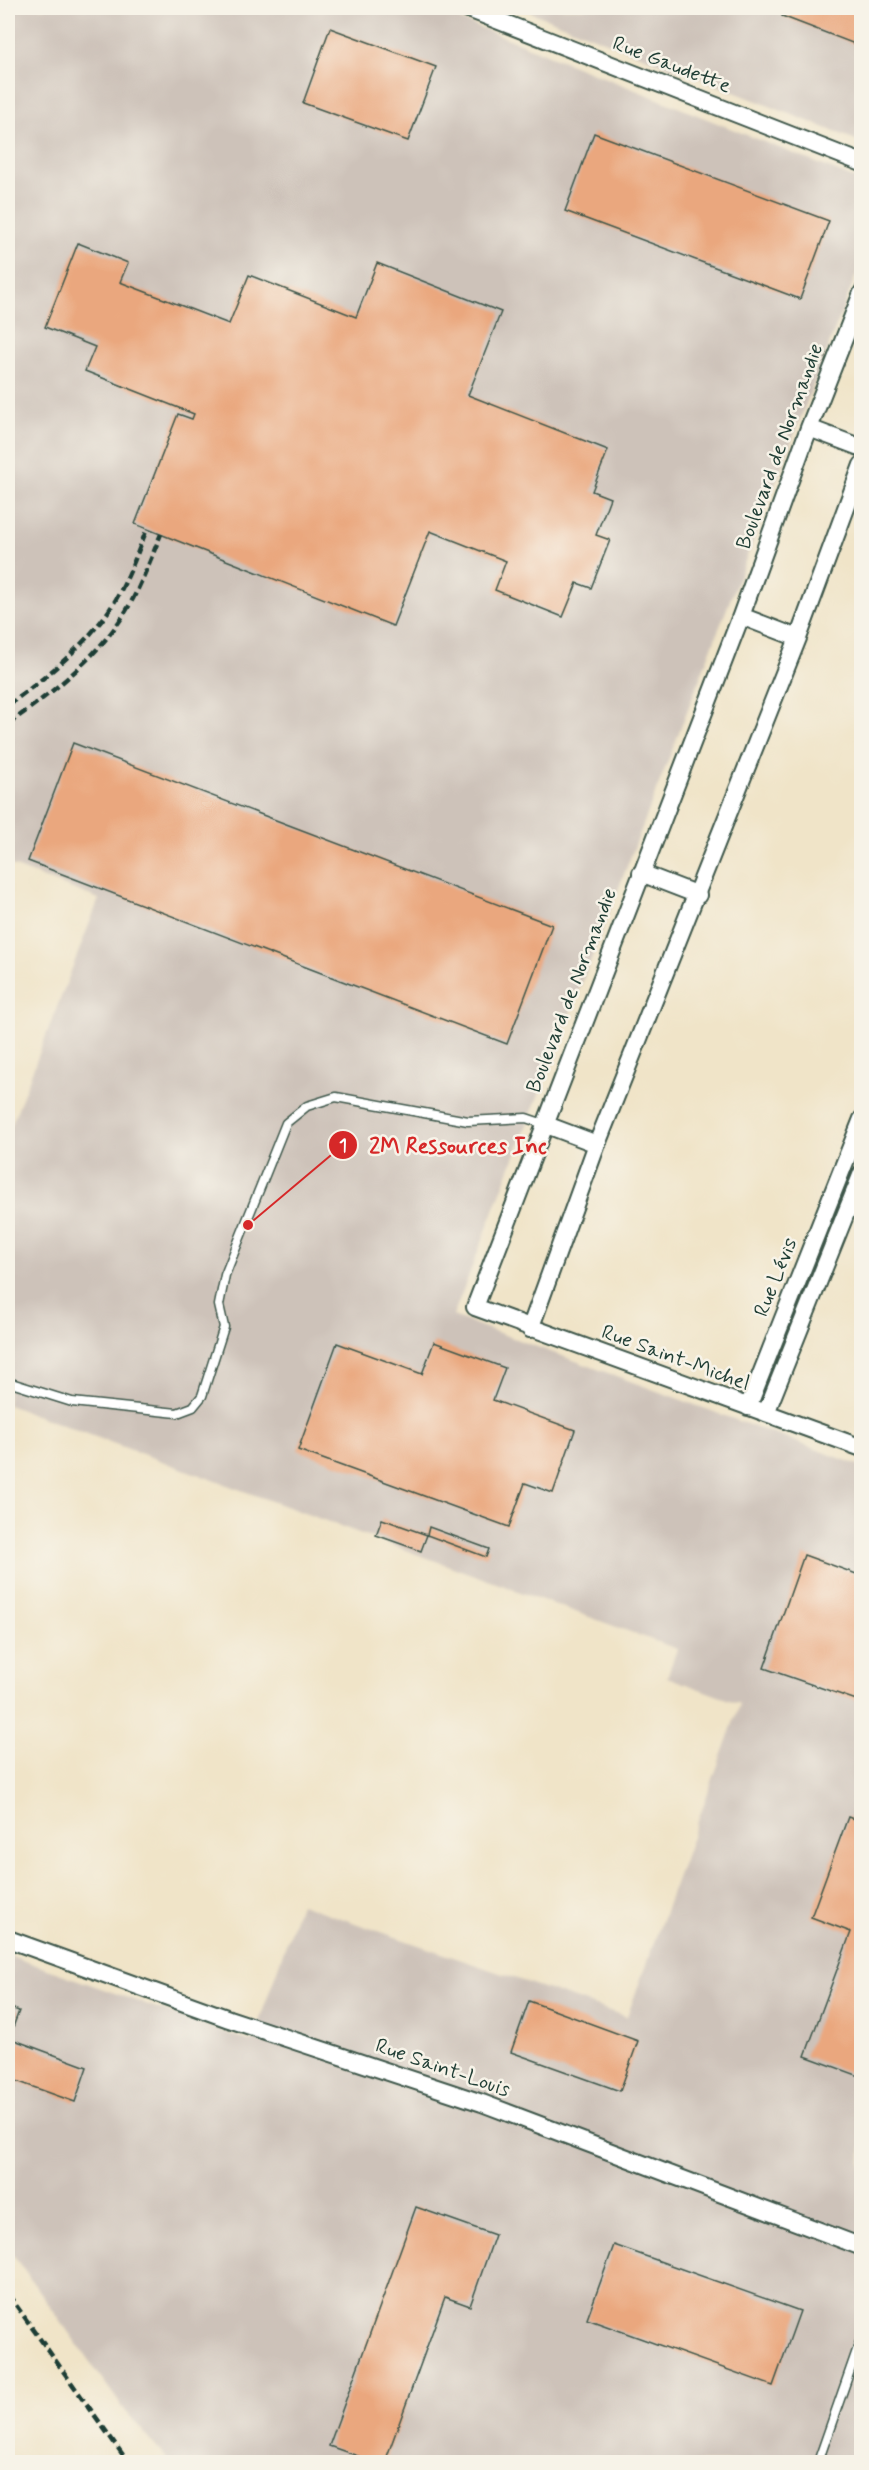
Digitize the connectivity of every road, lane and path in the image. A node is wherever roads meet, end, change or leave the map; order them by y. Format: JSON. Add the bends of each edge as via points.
{"nodes":[{"id":1,"x":466,"y":8,"type":"edge"},
{"id":2,"x":861,"y":163,"type":"edge"},
{"id":3,"x":861,"y":293,"type":"edge"},
{"id":4,"x":809,"y":428,"type":"junction"},
{"id":5,"x":861,"y":448,"type":"edge"},
{"id":6,"x":861,"y":465,"type":"edge"},
{"id":7,"x":741,"y":616,"type":"junction"},
{"id":8,"x":798,"y":638,"type":"junction"},
{"id":9,"x":640,"y":873,"type":"junction"},
{"id":10,"x":698,"y":895,"type":"junction"},
{"id":11,"x":861,"y":1119,"type":"edge"},
{"id":12,"x":544,"y":1124,"type":"junction"},
{"id":13,"x":597,"y":1144,"type":"junction"},
{"id":14,"x":844,"y":1164,"type":"junction"},
{"id":15,"x":861,"y":1172,"type":"edge"},
{"id":16,"x":475,"y":1307,"type":"joint"},
{"id":17,"x":530,"y":1329,"type":"junction"},
{"id":18,"x":8,"y":1382,"type":"edge"},
{"id":19,"x":748,"y":1407,"type":"junction"},
{"id":20,"x":766,"y":1413,"type":"junction"},
{"id":21,"x":861,"y":1448,"type":"edge"},
{"id":22,"x":8,"y":1939,"type":"edge"},
{"id":23,"x":861,"y":2247,"type":"edge"},
{"id":24,"x":861,"y":2336,"type":"edge"},
{"id":25,"x":818,"y":2463,"type":"edge"}],
"edges":[{"from":1,"to":2,"type":"street","name":"Rue Gaudette"},
{"from":3,"to":4,"type":"street","name":"Boulevard de Normandie"},
{"from":4,"to":5,"type":"street"},
{"from":4,"to":7,"type":"street","name":"Boulevard de Normandie"},
{"from":6,"to":8,"type":"street"},
{"from":7,"to":8,"type":"street"},
{"from":7,"to":9,"type":"street","name":"Boulevard de Normandie"},
{"from":8,"to":10,"type":"street"},
{"from":9,"to":10,"type":"street","name":"Boulevard de Normandie"},
{"from":9,"to":12,"type":"street","name":"Boulevard de Normandie"},
{"from":10,"to":13,"type":"street"},
{"from":11,"to":14,"type":"street","name":"Rue Lévis"},
{"from":12,"to":13,"type":"street","name":"Boulevard de Normandie"},
{"from":12,"to":16,"type":"street","name":"Boulevard de Normandie"},
{"from":12,"to":18,"type":"lane","via":[[526,1118],[468,1121],[336,1097],[307,1106],[286,1123],[225,1275],[219,1305],[224,1327],[201,1396],[193,1407],[177,1413],[72,1402]]},
{"from":13,"to":17,"type":"street"},
{"from":14,"to":15,"type":"street","name":"Rue Lévis"},
{"from":14,"to":19,"type":"street","name":"Rue Lévis"},
{"from":15,"to":20,"type":"street","name":"Rue Lévis"},
{"from":16,"to":17,"type":"street","name":"Rue Saint-Michel"},
{"from":17,"to":19,"type":"street","name":"Rue Saint-Michel"},
{"from":19,"to":20,"type":"street","name":"Rue Saint-Michel"},
{"from":20,"to":21,"type":"street","name":"Rue Saint-Michel"},
{"from":22,"to":23,"type":"street","name":"Rue Saint-Louis","via":[[228,2019],[482,2103]]},
{"from":24,"to":25,"type":"lane"}]}
